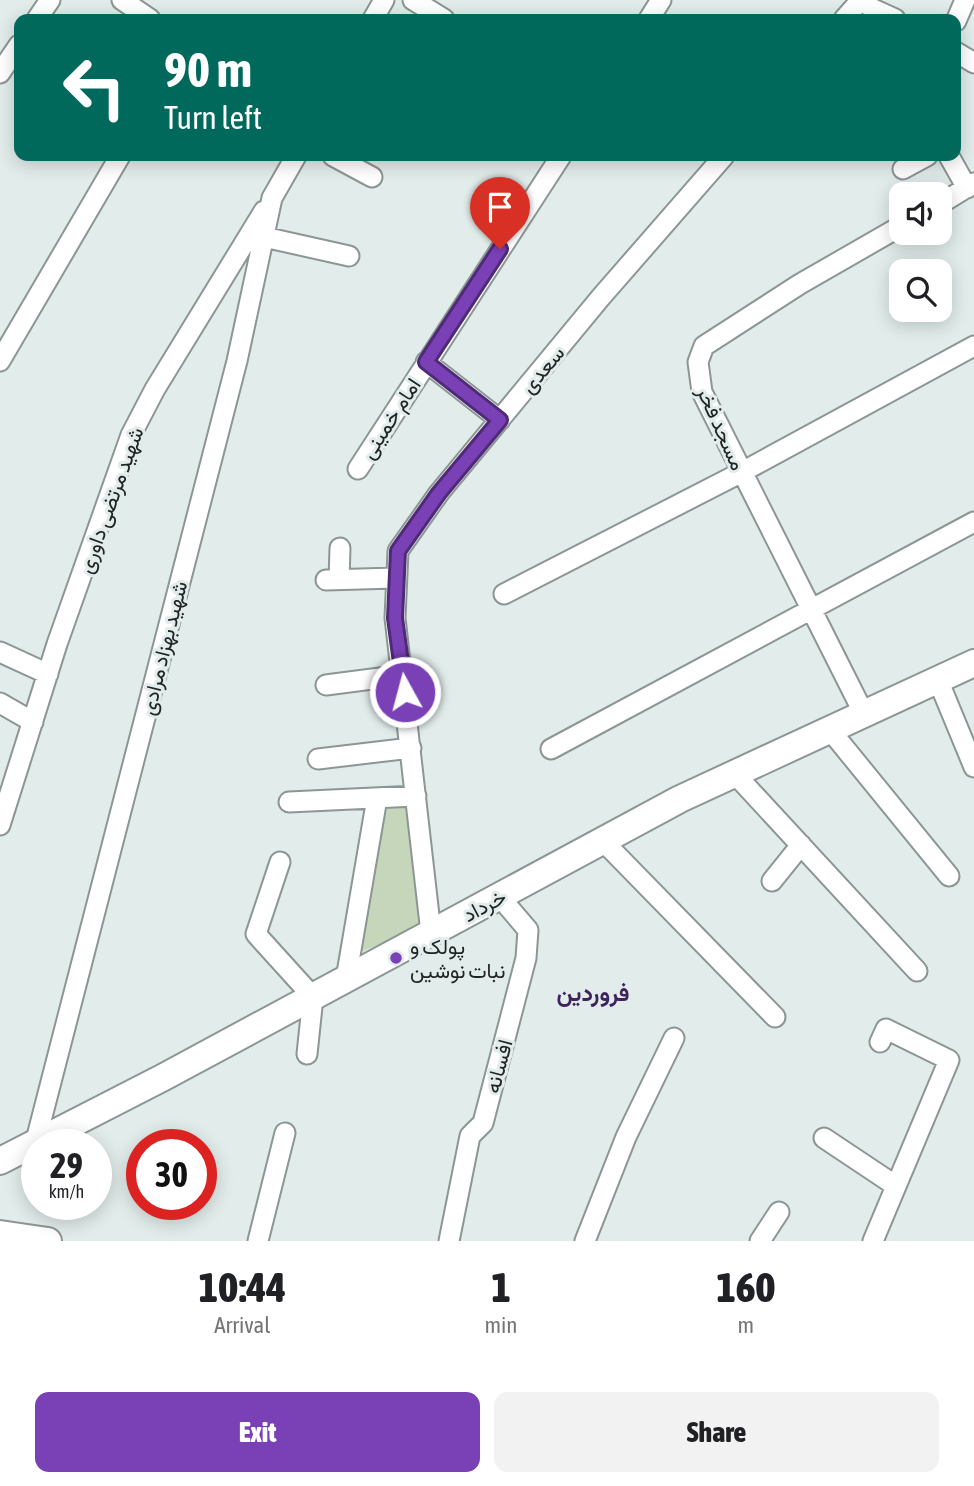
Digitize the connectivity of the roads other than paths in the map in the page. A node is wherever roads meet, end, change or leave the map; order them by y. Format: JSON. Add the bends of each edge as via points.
{"nodes":[{"id":1,"x":122,"y":0,"type":"edge"},
{"id":2,"x":413,"y":0,"type":"edge"},
{"id":3,"x":861,"y":0,"type":"edge"},
{"id":4,"x":866,"y":0,"type":"edge"},
{"id":5,"x":143,"y":14,"type":"edge"},
{"id":6,"x":436,"y":14,"type":"edge"},
{"id":7,"x":848,"y":14,"type":"edge"},
{"id":8,"x":884,"y":14,"type":"edge"},
{"id":9,"x":14,"y":52,"type":"edge"},
{"id":10,"x":0,"y":73,"type":"edge"},
{"id":11,"x":117,"y":161,"type":"edge"},
{"id":12,"x":293,"y":161,"type":"edge"},
{"id":13,"x":342,"y":161,"type":"edge"},
{"id":14,"x":558,"y":161,"type":"edge"},
{"id":15,"x":720,"y":161,"type":"edge"},
{"id":16,"x":918,"y":161,"type":"edge"},
{"id":17,"x":952,"y":161,"type":"edge"},
{"id":18,"x":903,"y":169,"type":"dead end"},
{"id":19,"x":372,"y":177,"type":"dead end"},
{"id":20,"x":970,"y":186,"type":"edge"},
{"id":21,"x":952,"y":197,"type":"edge"},
{"id":22,"x":272,"y":198,"type":"junction"},
{"id":23,"x":889,"y":233,"type":"edge"},
{"id":24,"x":264,"y":237,"type":"junction"},
{"id":25,"x":349,"y":256,"type":"dead end"},
{"id":26,"x":974,"y":346,"type":"edge"},
{"id":27,"x":0,"y":361,"type":"edge"},
{"id":28,"x":426,"y":362,"type":"junction"},
{"id":29,"x":500,"y":420,"type":"junction"},
{"id":30,"x":358,"y":469,"type":"dead end"},
{"id":31,"x":742,"y":472,"type":"junction"},
{"id":32,"x":974,"y":522,"type":"edge"},
{"id":33,"x":340,"y":548,"type":"dead end"},
{"id":34,"x":395,"y":578,"type":"junction"},
{"id":35,"x":505,"y":594,"type":"dead end"},
{"id":36,"x":811,"y":608,"type":"junction"},
{"id":37,"x":0,"y":652,"type":"edge"},
{"id":38,"x":974,"y":663,"type":"edge"},
{"id":39,"x":48,"y":674,"type":"junction"},
{"id":40,"x":403,"y":676,"type":"junction"},
{"id":41,"x":938,"y":680,"type":"junction"},
{"id":42,"x":326,"y":685,"type":"dead end"},
{"id":43,"x":0,"y":704,"type":"edge"},
{"id":44,"x":864,"y":714,"type":"junction"},
{"id":45,"x":33,"y":722,"type":"junction"},
{"id":46,"x":830,"y":730,"type":"junction"},
{"id":47,"x":411,"y":748,"type":"junction"},
{"id":48,"x":551,"y":749,"type":"dead end"},
{"id":49,"x":318,"y":759,"type":"dead end"},
{"id":50,"x":974,"y":767,"type":"edge"},
{"id":51,"x":735,"y":774,"type":"junction"},
{"id":52,"x":416,"y":796,"type":"junction"},
{"id":53,"x":377,"y":798,"type":"junction"},
{"id":54,"x":289,"y":802,"type":"dead end"},
{"id":55,"x":0,"y":825,"type":"edge"},
{"id":56,"x":603,"y":841,"type":"junction"},
{"id":57,"x":801,"y":845,"type":"junction"},
{"id":58,"x":280,"y":862,"type":"dead end"},
{"id":59,"x":949,"y":876,"type":"dead end"},
{"id":60,"x":772,"y":881,"type":"dead end"},
{"id":61,"x":499,"y":896,"type":"junction"},
{"id":62,"x":431,"y":933,"type":"junction"},
{"id":63,"x":917,"y":971,"type":"dead end"},
{"id":64,"x":346,"y":979,"type":"junction"},
{"id":65,"x":313,"y":997,"type":"junction"},
{"id":66,"x":775,"y":1017,"type":"dead end"},
{"id":67,"x":674,"y":1038,"type":"dead end"},
{"id":68,"x":880,"y":1042,"type":"dead end"},
{"id":69,"x":307,"y":1054,"type":"dead end"},
{"id":70,"x":39,"y":1129,"type":"edge"},
{"id":71,"x":63,"y":1129,"type":"edge"},
{"id":72,"x":285,"y":1133,"type":"dead end"},
{"id":73,"x":824,"y":1138,"type":"dead end"},
{"id":74,"x":21,"y":1151,"type":"edge"},
{"id":75,"x":0,"y":1161,"type":"edge"},
{"id":76,"x":896,"y":1186,"type":"junction"},
{"id":77,"x":779,"y":1212,"type":"dead end"},
{"id":78,"x":0,"y":1234,"type":"edge"},
{"id":79,"x":48,"y":1241,"type":"edge"},
{"id":80,"x":258,"y":1241,"type":"edge"},
{"id":81,"x":449,"y":1241,"type":"edge"},
{"id":82,"x":585,"y":1241,"type":"edge"},
{"id":83,"x":760,"y":1241,"type":"edge"},
{"id":84,"x":873,"y":1241,"type":"edge"}],
"edges":[{"from":1,"to":5,"type":"street"},
{"from":2,"to":6,"type":"street"},
{"from":3,"to":7,"type":"street"},
{"from":4,"to":8,"type":"street"},
{"from":9,"to":10,"type":"street"},
{"from":11,"to":27,"type":"street"},
{"from":12,"to":22,"type":"street","name":"شهید بهزاد مرادی"},
{"from":13,"to":19,"type":"street"},
{"from":14,"to":28,"type":"street","name":"امام خمینی"},
{"from":15,"to":29,"type":"street","name":"سعدی"},
{"from":16,"to":18,"type":"street"},
{"from":17,"to":20,"type":"street"},
{"from":20,"to":21,"type":"street"},
{"from":22,"to":24,"type":"street","name":"شهید بهزاد مرادی"},
{"from":22,"to":39,"type":"street","name":"شهید مرتضی داوری","via":[[131,435]]},
{"from":23,"to":31,"type":"street","name":"مسجد فخر","via":[[704,346],[698,362],[702,393]]},
{"from":24,"to":25,"type":"street"},
{"from":24,"to":70,"type":"street","name":"شهید بهزاد مرادی","via":[[214,454]]},
{"from":26,"to":31,"type":"street"},
{"from":28,"to":29,"type":"street"},
{"from":28,"to":30,"type":"street","name":"امام خمینی"},
{"from":29,"to":34,"type":"street","name":"سعدی","via":[[398,551]]},
{"from":31,"to":35,"type":"street"},
{"from":31,"to":36,"type":"street","name":"مسجد فخر"},
{"from":32,"to":36,"type":"street"},
{"from":33,"to":34,"type":"street","via":[[332,580]]},
{"from":34,"to":40,"type":"street","name":"سعدی"},
{"from":36,"to":44,"type":"street","name":"مسجد فخر"},
{"from":36,"to":48,"type":"street"},
{"from":37,"to":39,"type":"street"},
{"from":38,"to":41,"type":"main road","name":"خرداد"},
{"from":39,"to":45,"type":"street","name":"شهید مرتضی داوری"},
{"from":40,"to":42,"type":"street"},
{"from":40,"to":47,"type":"street","name":"سعدی"},
{"from":41,"to":44,"type":"main road","name":"خرداد"},
{"from":41,"to":50,"type":"street"},
{"from":43,"to":45,"type":"street"},
{"from":44,"to":46,"type":"main road","name":"خرداد"},
{"from":45,"to":55,"type":"street","name":"شهید مرتضی داوری"},
{"from":46,"to":51,"type":"main road","name":"خرداد"},
{"from":46,"to":59,"type":"street"},
{"from":47,"to":49,"type":"street"},
{"from":47,"to":52,"type":"street","name":"سعدی"},
{"from":51,"to":56,"type":"main road","name":"خرداد"},
{"from":51,"to":57,"type":"street"},
{"from":52,"to":53,"type":"street"},
{"from":52,"to":62,"type":"street","name":"سعدی"},
{"from":53,"to":54,"type":"street"},
{"from":53,"to":64,"type":"street"},
{"from":56,"to":61,"type":"main road","name":"خرداد"},
{"from":56,"to":66,"type":"street"},
{"from":57,"to":60,"type":"street"},
{"from":57,"to":63,"type":"street"},
{"from":58,"to":65,"type":"street","via":[[257,934]]},
{"from":61,"to":62,"type":"main road","name":"خرداد"},
{"from":61,"to":81,"type":"street","name":"افسانه","via":[[528,930],[526,958],[483,1123],[470,1136]]},
{"from":62,"to":64,"type":"main road","name":"خرداد"},
{"from":64,"to":65,"type":"main road","name":"خرداد"},
{"from":65,"to":69,"type":"street"},
{"from":65,"to":71,"type":"main road","name":"خرداد"},
{"from":67,"to":82,"type":"street","via":[[626,1137]]},
{"from":68,"to":76,"type":"street","via":[[887,1029],[949,1060]]},
{"from":72,"to":80,"type":"street"},
{"from":73,"to":76,"type":"street"},
{"from":74,"to":75,"type":"main road","name":"خرداد"},
{"from":76,"to":84,"type":"street"},
{"from":77,"to":83,"type":"street"},
{"from":78,"to":79,"type":"main road"}]}
